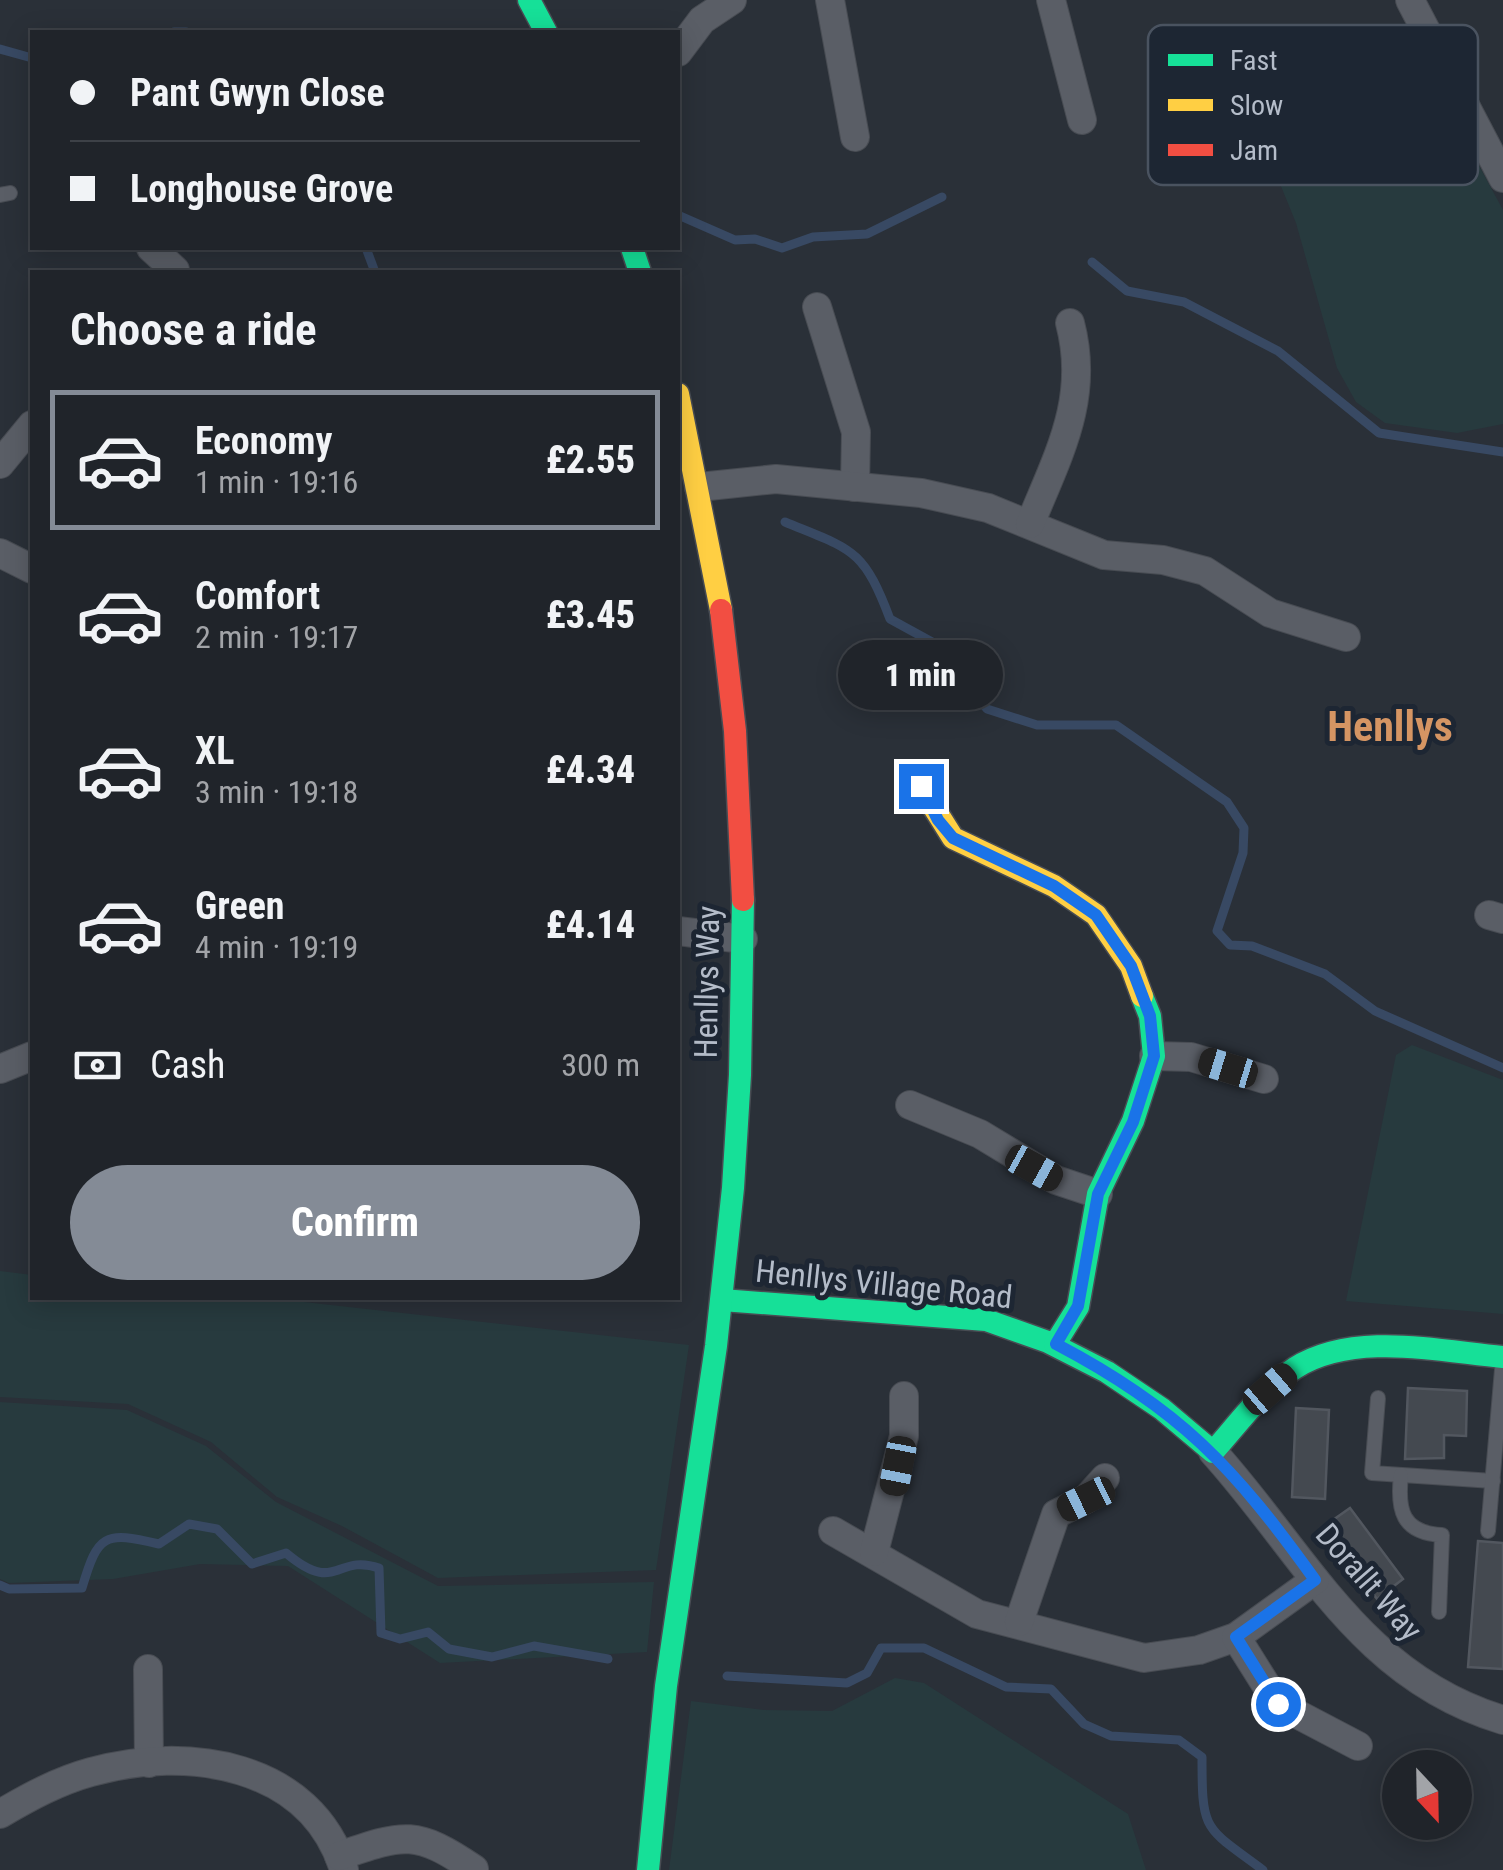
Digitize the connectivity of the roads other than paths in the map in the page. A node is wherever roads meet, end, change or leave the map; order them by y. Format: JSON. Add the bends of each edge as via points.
{"nodes":[{"id":1,"x":530,"y":0,"type":"edge"},
{"id":2,"x":732,"y":0,"type":"edge"},
{"id":3,"x":830,"y":0,"type":"edge"},
{"id":4,"x":1050,"y":0,"type":"edge"},
{"id":5,"x":1410,"y":0,"type":"edge"},
{"id":6,"x":698,"y":10,"type":"edge"},
{"id":7,"x":1423,"y":25,"type":"edge"},
{"id":8,"x":545,"y":30,"type":"edge"},
{"id":9,"x":680,"y":48,"type":"edge"},
{"id":10,"x":1082,"y":120,"type":"dead end"},
{"id":11,"x":1478,"y":130,"type":"edge"},
{"id":12,"x":854,"y":137,"type":"dead end"},
{"id":13,"x":1503,"y":178,"type":"edge"},
{"id":14,"x":154,"y":250,"type":"edge"},
{"id":15,"x":179,"y":265,"type":"edge"},
{"id":16,"x":817,"y":307,"type":"dead end"},
{"id":17,"x":1070,"y":324,"type":"dead end"},
{"id":18,"x":680,"y":403,"type":"edge"},
{"id":19,"x":30,"y":427,"type":"edge"},
{"id":20,"x":0,"y":464,"type":"edge"},
{"id":21,"x":855,"y":487,"type":"junction"},
{"id":22,"x":698,"y":488,"type":"junction"},
{"id":23,"x":1030,"y":524,"type":"junction"},
{"id":24,"x":0,"y":553,"type":"edge"},
{"id":25,"x":30,"y":568,"type":"edge"},
{"id":26,"x":1346,"y":637,"type":"dead end"},
{"id":27,"x":921,"y":786,"type":"dead end"},
{"id":28,"x":680,"y":931,"type":"edge"},
{"id":29,"x":744,"y":939,"type":"junction"},
{"id":30,"x":1154,"y":1056,"type":"junction"},
{"id":31,"x":30,"y":1057,"type":"edge"},
{"id":32,"x":0,"y":1069,"type":"edge"},
{"id":33,"x":1264,"y":1079,"type":"dead end"},
{"id":34,"x":910,"y":1105,"type":"dead end"},
{"id":35,"x":1098,"y":1194,"type":"junction"},
{"id":36,"x":722,"y":1300,"type":"junction"},
{"id":37,"x":1056,"y":1344,"type":"junction"},
{"id":38,"x":1503,"y":1357,"type":"edge"},
{"id":39,"x":904,"y":1396,"type":"dead end"},
{"id":40,"x":1378,"y":1398,"type":"dead end"},
{"id":41,"x":1213,"y":1452,"type":"junction"},
{"id":42,"x":1401,"y":1475,"type":"junction"},
{"id":43,"x":1106,"y":1478,"type":"dead end"},
{"id":44,"x":1496,"y":1488,"type":"edge"},
{"id":45,"x":834,"y":1530,"type":"dead end"},
{"id":46,"x":1488,"y":1531,"type":"dead end"},
{"id":47,"x":874,"y":1552,"type":"junction"},
{"id":48,"x":1315,"y":1580,"type":"junction"},
{"id":49,"x":1439,"y":1612,"type":"dead end"},
{"id":50,"x":1019,"y":1622,"type":"junction"},
{"id":51,"x":1236,"y":1637,"type":"junction"},
{"id":52,"x":148,"y":1669,"type":"dead end"},
{"id":53,"x":1503,"y":1720,"type":"edge"},
{"id":54,"x":1358,"y":1746,"type":"dead end"},
{"id":55,"x":149,"y":1764,"type":"junction"},
{"id":56,"x":0,"y":1814,"type":"edge"},
{"id":57,"x":342,"y":1863,"type":"edge"},
{"id":58,"x":474,"y":1868,"type":"edge"},
{"id":59,"x":648,"y":1870,"type":"edge"}],
"edges":[{"from":1,"to":8,"type":"street"},
{"from":2,"to":6,"type":"street"},
{"from":3,"to":12,"type":"street"},
{"from":4,"to":10,"type":"street"},
{"from":5,"to":7,"type":"street"},
{"from":6,"to":9,"type":"street"},
{"from":11,"to":13,"type":"street"},
{"from":14,"to":15,"type":"street"},
{"from":16,"to":21,"type":"street","via":[[856,432]]},
{"from":17,"to":23,"type":"street","via":[[1079,358],[1073,417]]},
{"from":18,"to":22,"type":"street","name":"Henllys Way"},
{"from":19,"to":20,"type":"street"},
{"from":21,"to":22,"type":"street","via":[[776,480]]},
{"from":21,"to":23,"type":"street","via":[[921,493]]},
{"from":22,"to":29,"type":"street","name":"Henllys Way","via":[[734,727]]},
{"from":23,"to":26,"type":"street","via":[[1104,555],[1205,571],[1270,613]]},
{"from":24,"to":25,"type":"street"},
{"from":27,"to":30,"type":"street","via":[[953,838],[1054,886],[1096,915],[1131,966],[1150,1016]]},
{"from":28,"to":29,"type":"street"},
{"from":29,"to":36,"type":"street","name":"Henllys Way"},
{"from":30,"to":33,"type":"street","via":[[1192,1057]]},
{"from":30,"to":35,"type":"street","via":[[1133,1122]]},
{"from":31,"to":32,"type":"street"},
{"from":34,"to":35,"type":"street","via":[[980,1134],[1056,1180]]},
{"from":35,"to":37,"type":"street","via":[[1078,1306]]},
{"from":36,"to":37,"type":"street","name":"Henllys Village Road","via":[[986,1320]]},
{"from":36,"to":59,"type":"street","name":"Henllys Way","via":[[668,1664]]},
{"from":37,"to":41,"type":"street","name":"Henllys Village Road","via":[[1174,1416]]},
{"from":38,"to":41,"type":"street","via":[[1368,1348],[1334,1353],[1298,1365]]},
{"from":38,"to":44,"type":"lane"},
{"from":39,"to":47,"type":"street","via":[[904,1436]]},
{"from":40,"to":42,"type":"lane","via":[[1372,1472]]},
{"from":41,"to":48,"type":"street","name":"Dorallt Way"},
{"from":42,"to":44,"type":"lane"},
{"from":42,"to":49,"type":"lane","via":[[1404,1519],[1414,1530],[1442,1535]]},
{"from":43,"to":50,"type":"street","via":[[1086,1499],[1056,1514]]},
{"from":44,"to":46,"type":"lane"},
{"from":45,"to":47,"type":"street"},
{"from":47,"to":50,"type":"street","via":[[977,1614]]},
{"from":48,"to":51,"type":"street"},
{"from":48,"to":53,"type":"street","name":"Dorallt Way","via":[[1394,1666]]},
{"from":50,"to":51,"type":"street","via":[[1144,1658]]},
{"from":51,"to":54,"type":"street","via":[[1278,1704]]},
{"from":52,"to":55,"type":"street"},
{"from":55,"to":56,"type":"street","via":[[93,1771]]},
{"from":55,"to":57,"type":"street","via":[[232,1765],[270,1779],[316,1813]]},
{"from":57,"to":58,"type":"street","via":[[399,1836],[438,1844]]}]}
